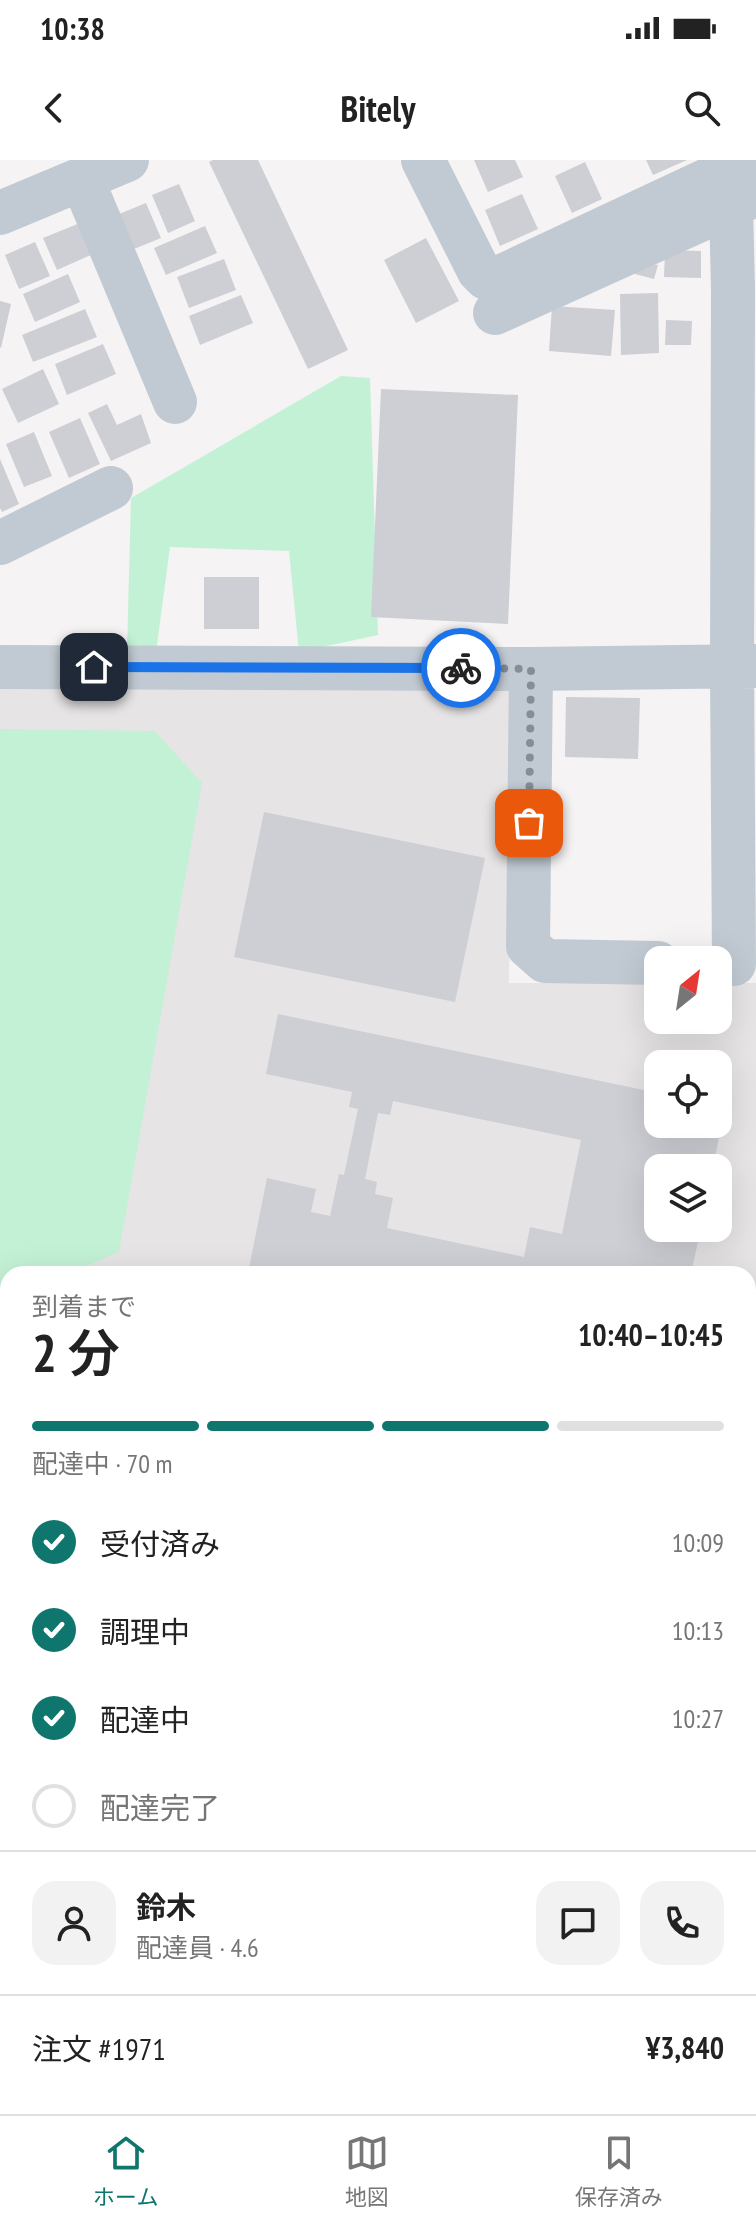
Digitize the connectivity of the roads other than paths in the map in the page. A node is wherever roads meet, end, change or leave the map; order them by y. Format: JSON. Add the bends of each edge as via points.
{"nodes":[{"id":1,"x":127,"y":160,"type":"edge"},
{"id":2,"x":423,"y":160,"type":"edge"},
{"id":3,"x":750,"y":160,"type":"edge"},
{"id":4,"x":82,"y":179,"type":"junction"},
{"id":5,"x":743,"y":200,"type":"edge"},
{"id":6,"x":0,"y":213,"type":"edge"},
{"id":7,"x":744,"y":289,"type":"edge"},
{"id":8,"x":495,"y":313,"type":"dead end"},
{"id":9,"x":175,"y":402,"type":"dead end"},
{"id":10,"x":111,"y":488,"type":"dead end"},
{"id":11,"x":0,"y":543,"type":"edge"},
{"id":12,"x":744,"y":666,"type":"edge"},
{"id":13,"x":0,"y":667,"type":"edge"},
{"id":14,"x":531,"y":669,"type":"junction"},
{"id":15,"x":644,"y":963,"type":"edge"},
{"id":16,"x":736,"y":964,"type":"edge"}],
"edges":[{"from":1,"to":4,"type":"street"},
{"from":2,"to":3,"type":"street","via":[[479,271],[496,279]]},
{"from":4,"to":6,"type":"street"},
{"from":4,"to":9,"type":"street"},
{"from":5,"to":7,"type":"street"},
{"from":5,"to":8,"type":"street"},
{"from":7,"to":12,"type":"street"},
{"from":10,"to":11,"type":"street"},
{"from":12,"to":14,"type":"street"},
{"from":12,"to":16,"type":"street"},
{"from":13,"to":14,"type":"street"},
{"from":14,"to":15,"type":"street","via":[[528,946],[545,961]]}]}
